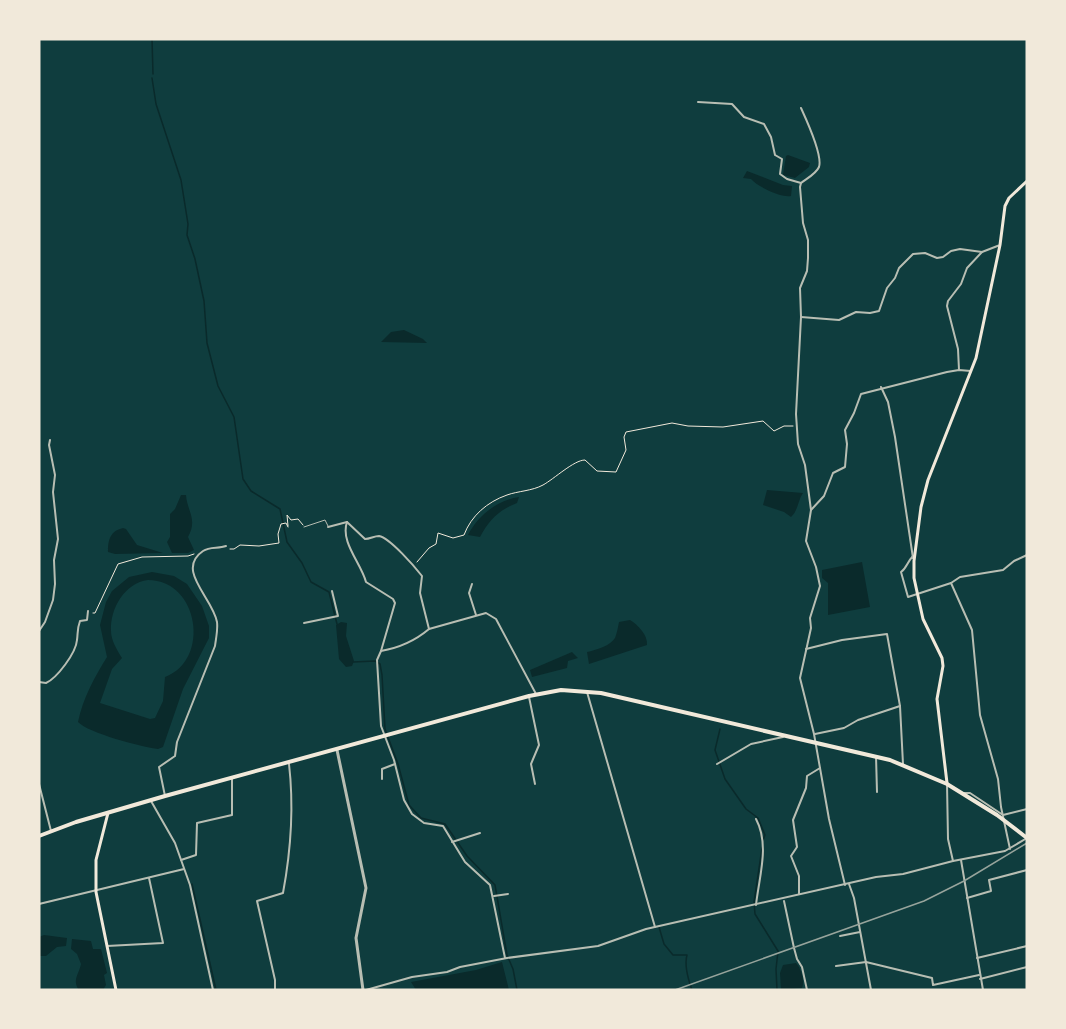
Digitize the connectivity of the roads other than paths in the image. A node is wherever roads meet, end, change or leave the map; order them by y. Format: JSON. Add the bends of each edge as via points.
{"nodes":[{"id":1,"x":698,"y":102,"type":"dead end"},
{"id":2,"x":801,"y":108,"type":"dead end"},
{"id":3,"x":1027,"y":181,"type":"edge"},
{"id":4,"x":801,"y":183,"type":"junction"},
{"id":5,"x":1000,"y":245,"type":"junction"},
{"id":6,"x":982,"y":252,"type":"junction"},
{"id":7,"x":801,"y":317,"type":"junction"},
{"id":8,"x":959,"y":370,"type":"junction"},
{"id":9,"x":971,"y":371,"type":"junction"},
{"id":10,"x":881,"y":387,"type":"junction"},
{"id":11,"x":50,"y":440,"type":"dead end"},
{"id":12,"x":811,"y":510,"type":"junction"},
{"id":13,"x":347,"y":522,"type":"junction"},
{"id":14,"x":328,"y":526,"type":"joint"},
{"id":15,"x":304,"y":527,"type":"road end"},
{"id":16,"x":226,"y":546,"type":"road end"},
{"id":17,"x":1027,"y":555,"type":"edge"},
{"id":18,"x":913,"y":559,"type":"junction"},
{"id":19,"x":951,"y":583,"type":"junction"},
{"id":20,"x":472,"y":584,"type":"dead end"},
{"id":21,"x":332,"y":591,"type":"dead end"},
{"id":22,"x":918,"y":595,"type":"junction"},
{"id":23,"x":88,"y":611,"type":"road end"},
{"id":24,"x":476,"y":615,"type":"junction"},
{"id":25,"x":304,"y":623,"type":"dead end"},
{"id":26,"x":429,"y":629,"type":"junction"},
{"id":27,"x":39,"y":631,"type":"edge"},
{"id":28,"x":806,"y":649,"type":"junction"},
{"id":29,"x":381,"y":651,"type":"junction"},
{"id":30,"x":39,"y":682,"type":"edge"},
{"id":31,"x":587,"y":692,"type":"junction"},
{"id":32,"x":536,"y":695,"type":"junction"},
{"id":33,"x":529,"y":696,"type":"junction"},
{"id":34,"x":900,"y":706,"type":"junction"},
{"id":35,"x":814,"y":734,"type":"junction"},
{"id":36,"x":786,"y":736,"type":"junction"},
{"id":37,"x":384,"y":737,"type":"junction"},
{"id":38,"x":815,"y":743,"type":"junction"},
{"id":39,"x":337,"y":750,"type":"junction"},
{"id":40,"x":876,"y":756,"type":"junction"},
{"id":41,"x":289,"y":764,"type":"junction"},
{"id":42,"x":395,"y":764,"type":"junction"},
{"id":43,"x":717,"y":764,"type":"dead end"},
{"id":44,"x":903,"y":764,"type":"junction"},
{"id":45,"x":820,"y":768,"type":"junction"},
{"id":46,"x":232,"y":779,"type":"junction"},
{"id":47,"x":382,"y":779,"type":"dead end"},
{"id":48,"x":39,"y":784,"type":"edge"},
{"id":49,"x":535,"y":784,"type":"dead end"},
{"id":50,"x":947,"y":784,"type":"junction"},
{"id":51,"x":877,"y":792,"type":"dead end"},
{"id":52,"x":962,"y":793,"type":"junction"},
{"id":53,"x":165,"y":796,"type":"junction"},
{"id":54,"x":151,"y":801,"type":"junction"},
{"id":55,"x":1027,"y":809,"type":"edge"},
{"id":56,"x":108,"y":813,"type":"junction"},
{"id":57,"x":1003,"y":815,"type":"junction"},
{"id":58,"x":756,"y":819,"type":"dead end"},
{"id":59,"x":51,"y":831,"type":"junction"},
{"id":60,"x":480,"y":833,"type":"dead end"},
{"id":61,"x":39,"y":836,"type":"edge"},
{"id":62,"x":1027,"y":838,"type":"edge"},
{"id":63,"x":453,"y":841,"type":"junction"},
{"id":64,"x":1010,"y":849,"type":"junction"},
{"id":65,"x":181,"y":860,"type":"junction"},
{"id":66,"x":961,"y":860,"type":"junction"},
{"id":67,"x":953,"y":861,"type":"junction"},
{"id":68,"x":184,"y":869,"type":"junction"},
{"id":69,"x":1027,"y":870,"type":"edge"},
{"id":70,"x":149,"y":878,"type":"junction"},
{"id":71,"x":847,"y":885,"type":"junction"},
{"id":72,"x":96,"y":891,"type":"junction"},
{"id":73,"x":508,"y":894,"type":"dead end"},
{"id":74,"x":799,"y":895,"type":"junction"},
{"id":75,"x":495,"y":896,"type":"junction"},
{"id":76,"x":967,"y":898,"type":"junction"},
{"id":77,"x":784,"y":899,"type":"junction"},
{"id":78,"x":39,"y":904,"type":"edge"},
{"id":79,"x":756,"y":906,"type":"junction"},
{"id":80,"x":655,"y":927,"type":"junction"},
{"id":81,"x":860,"y":932,"type":"junction"},
{"id":82,"x":840,"y":936,"type":"dead end"},
{"id":83,"x":106,"y":946,"type":"junction"},
{"id":84,"x":1027,"y":946,"type":"edge"},
{"id":85,"x":507,"y":958,"type":"junction"},
{"id":86,"x":976,"y":958,"type":"junction"},
{"id":87,"x":866,"y":962,"type":"junction"},
{"id":88,"x":836,"y":966,"type":"dead end"},
{"id":89,"x":1027,"y":968,"type":"edge"},
{"id":90,"x":979,"y":977,"type":"junction"},
{"id":91,"x":933,"y":985,"type":"junction"},
{"id":92,"x":116,"y":990,"type":"edge"},
{"id":93,"x":213,"y":990,"type":"edge"},
{"id":94,"x":274,"y":990,"type":"edge"},
{"id":95,"x":365,"y":990,"type":"edge"},
{"id":96,"x":806,"y":990,"type":"edge"},
{"id":97,"x":871,"y":990,"type":"edge"},
{"id":98,"x":934,"y":990,"type":"edge"},
{"id":99,"x":983,"y":990,"type":"edge"}],
"edges":[{"from":1,"to":4,"type":"street","via":[[732,104],[744,117],[764,124],[775,155],[782,159],[780,174]]},
{"from":2,"to":4,"type":"street","via":[[820,163]]},
{"from":3,"to":5,"type":"main road","via":[[1005,206]]},
{"from":4,"to":7,"type":"street","via":[[808,258],[800,288]]},
{"from":5,"to":6,"type":"street"},
{"from":5,"to":9,"type":"main road"},
{"from":6,"to":7,"type":"street","via":[[960,249],[937,258],[913,254],[887,288],[879,311],[856,312],[839,320]]},
{"from":6,"to":8,"type":"street","via":[[967,268],[947,306]]},
{"from":7,"to":12,"type":"street","via":[[796,426]]},
{"from":8,"to":9,"type":"street"},
{"from":8,"to":10,"type":"street"},
{"from":9,"to":18,"type":"main road","via":[[928,480]]},
{"from":10,"to":12,"type":"street","via":[[861,394],[844,430],[845,467],[833,473],[824,496]]},
{"from":10,"to":18,"type":"street","via":[[895,436]]},
{"from":11,"to":27,"type":"street","via":[[58,539],[53,600]]},
{"from":12,"to":28,"type":"street","via":[[806,541],[820,586]]},
{"from":13,"to":14,"type":"street"},
{"from":13,"to":26,"type":"street","via":[[365,539],[377,536],[396,546],[422,576],[420,593]]},
{"from":13,"to":29,"type":"street","via":[[344,530],[366,582],[395,603]]},
{"from":14,"to":15,"type":"lane","via":[[325,520]]},
{"from":16,"to":53,"type":"street","via":[[208,549],[192,562],[213,610],[217,634],[175,756],[159,767]]},
{"from":17,"to":19,"type":"street","via":[[1003,570],[970,575]]},
{"from":18,"to":22,"type":"main road"},
{"from":18,"to":22,"type":"street","via":[[900,575],[908,597]]},
{"from":19,"to":22,"type":"street"},
{"from":19,"to":57,"type":"street","via":[[972,630],[980,715],[998,779]]},
{"from":20,"to":24,"type":"street","via":[[469,593]]},
{"from":21,"to":25,"type":"street","via":[[335,616]]},
{"from":22,"to":50,"type":"main road","via":[[923,619],[942,658],[937,699]]},
{"from":23,"to":30,"type":"street","via":[[87,620],[80,621],[76,632],[75,647],[58,675],[48,682]]},
{"from":24,"to":26,"type":"street"},
{"from":24,"to":32,"type":"street","via":[[486,613],[496,620]]},
{"from":26,"to":29,"type":"street","via":[[396,648]]},
{"from":28,"to":34,"type":"street","via":[[887,634]]},
{"from":28,"to":35,"type":"street","via":[[800,678]]},
{"from":29,"to":37,"type":"street","via":[[377,662]]},
{"from":31,"to":32,"type":"highway","via":[[561,690]]},
{"from":31,"to":36,"type":"highway"},
{"from":31,"to":80,"type":"street"},
{"from":32,"to":33,"type":"highway"},
{"from":33,"to":37,"type":"highway"},
{"from":33,"to":49,"type":"street","via":[[539,745],[531,764]]},
{"from":34,"to":35,"type":"street","via":[[844,728]]},
{"from":34,"to":44,"type":"street"},
{"from":35,"to":38,"type":"street"},
{"from":36,"to":38,"type":"highway"},
{"from":36,"to":43,"type":"street","via":[[750,744]]},
{"from":37,"to":39,"type":"highway"},
{"from":37,"to":42,"type":"street"},
{"from":38,"to":40,"type":"highway"},
{"from":38,"to":45,"type":"street"},
{"from":39,"to":41,"type":"highway"},
{"from":39,"to":95,"type":"street","via":[[366,888],[356,938]]},
{"from":40,"to":44,"type":"highway"},
{"from":40,"to":51,"type":"street"},
{"from":41,"to":46,"type":"highway"},
{"from":41,"to":94,"type":"street","via":[[293,793],[283,893],[256,902]]},
{"from":42,"to":47,"type":"street","via":[[382,769]]},
{"from":42,"to":63,"type":"street","via":[[404,800],[412,814],[424,823],[443,826]]},
{"from":44,"to":50,"type":"highway"},
{"from":45,"to":71,"type":"street"},
{"from":45,"to":74,"type":"street","via":[[807,776],[793,820],[797,847],[791,856],[799,876]]},
{"from":46,"to":53,"type":"highway"},
{"from":46,"to":65,"type":"street","via":[[232,815],[197,823],[196,855]]},
{"from":48,"to":59,"type":"street"},
{"from":50,"to":52,"type":"highway"},
{"from":50,"to":67,"type":"street","via":[[948,838]]},
{"from":52,"to":57,"type":"street","via":[[970,793]]},
{"from":52,"to":62,"type":"highway"},
{"from":53,"to":54,"type":"highway"},
{"from":54,"to":56,"type":"highway"},
{"from":54,"to":65,"type":"street"},
{"from":55,"to":57,"type":"street"},
{"from":56,"to":59,"type":"highway"},
{"from":56,"to":72,"type":"main road","via":[[96,860]]},
{"from":57,"to":64,"type":"street"},
{"from":58,"to":79,"type":"street","via":[[764,846]]},
{"from":59,"to":61,"type":"highway"},
{"from":60,"to":63,"type":"street"},
{"from":62,"to":64,"type":"street"},
{"from":63,"to":75,"type":"street","via":[[465,862],[490,885]]},
{"from":64,"to":66,"type":"street"},
{"from":65,"to":68,"type":"street"},
{"from":66,"to":67,"type":"street"},
{"from":66,"to":76,"type":"street"},
{"from":67,"to":71,"type":"street"},
{"from":68,"to":70,"type":"street"},
{"from":68,"to":93,"type":"street"},
{"from":69,"to":76,"type":"street","via":[[989,880],[991,891]]},
{"from":70,"to":72,"type":"street"},
{"from":70,"to":83,"type":"street","via":[[164,943]]},
{"from":71,"to":74,"type":"street"},
{"from":71,"to":81,"type":"street","via":[[854,898]]},
{"from":72,"to":78,"type":"street"},
{"from":72,"to":83,"type":"main road"},
{"from":73,"to":75,"type":"street"},
{"from":74,"to":77,"type":"street"},
{"from":75,"to":85,"type":"street"},
{"from":76,"to":86,"type":"street"},
{"from":77,"to":79,"type":"street"},
{"from":77,"to":96,"type":"street"},
{"from":79,"to":80,"type":"street"},
{"from":80,"to":85,"type":"street","via":[[598,946]]},
{"from":81,"to":82,"type":"street"},
{"from":81,"to":87,"type":"street"},
{"from":83,"to":92,"type":"main road"},
{"from":84,"to":86,"type":"street"},
{"from":85,"to":95,"type":"street"},
{"from":86,"to":90,"type":"street"},
{"from":87,"to":88,"type":"street"},
{"from":87,"to":91,"type":"street","via":[[932,978]]},
{"from":87,"to":97,"type":"street"},
{"from":89,"to":90,"type":"street"},
{"from":90,"to":91,"type":"street"},
{"from":90,"to":99,"type":"street"},
{"from":91,"to":98,"type":"street"}]}
